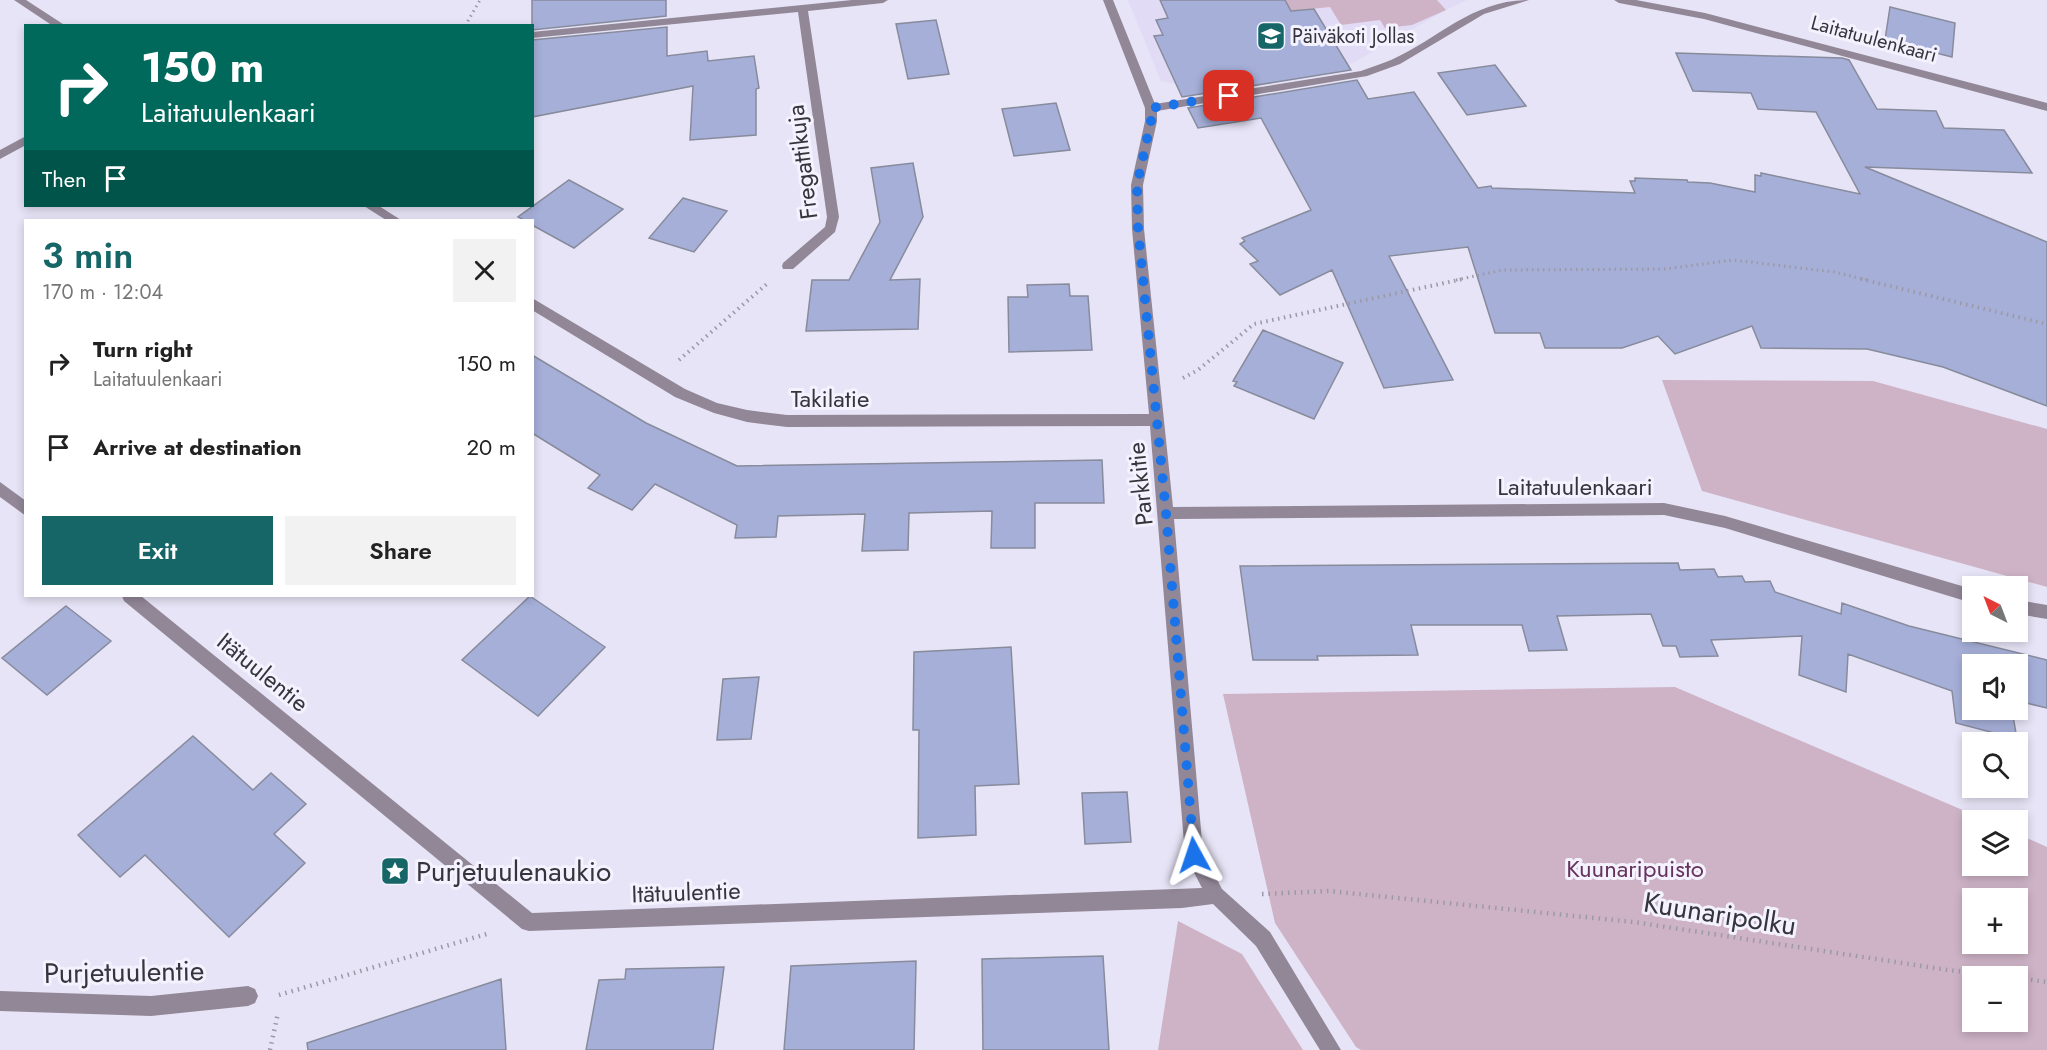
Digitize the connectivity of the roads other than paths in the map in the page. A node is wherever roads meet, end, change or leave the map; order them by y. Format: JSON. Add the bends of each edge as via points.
{"nodes":[{"id":1,"x":19,"y":0,"type":"edge"},
{"id":2,"x":883,"y":0,"type":"edge"},
{"id":3,"x":1108,"y":0,"type":"edge"},
{"id":4,"x":1524,"y":0,"type":"edge"},
{"id":5,"x":1620,"y":0,"type":"edge"},
{"id":6,"x":803,"y":9,"type":"junction"},
{"id":7,"x":58,"y":24,"type":"edge"},
{"id":8,"x":534,"y":35,"type":"edge"},
{"id":9,"x":2047,"y":107,"type":"edge"},
{"id":10,"x":1151,"y":108,"type":"junction"},
{"id":11,"x":24,"y":141,"type":"edge"},
{"id":12,"x":0,"y":154,"type":"edge"},
{"id":13,"x":372,"y":207,"type":"edge"},
{"id":14,"x":393,"y":219,"type":"edge"},
{"id":15,"x":788,"y":266,"type":"road end"},
{"id":16,"x":534,"y":304,"type":"edge"},
{"id":17,"x":1156,"y":420,"type":"junction"},
{"id":18,"x":0,"y":488,"type":"edge"},
{"id":19,"x":24,"y":508,"type":"edge"},
{"id":20,"x":1166,"y":513,"type":"junction"},
{"id":21,"x":1962,"y":593,"type":"edge"},
{"id":22,"x":131,"y":597,"type":"edge"},
{"id":23,"x":2028,"y":609,"type":"edge"},
{"id":24,"x":2047,"y":612,"type":"edge"},
{"id":25,"x":1216,"y":895,"type":"junction"},
{"id":26,"x":248,"y":996,"type":"road end"},
{"id":27,"x":0,"y":1001,"type":"edge"},
{"id":28,"x":1331,"y":1050,"type":"edge"}],
"edges":[{"from":1,"to":7,"type":"street"},
{"from":2,"to":6,"type":"street"},
{"from":3,"to":10,"type":"street","name":"Parkkitie"},
{"from":4,"to":10,"type":"street","via":[[1480,12],[1396,62],[1363,74]]},
{"from":5,"to":9,"type":"street","name":"Laitatuulenkaari","via":[[1704,16]]},
{"from":6,"to":8,"type":"street"},
{"from":6,"to":15,"type":"street","name":"Fregattikuja","via":[[833,217],[831,229]]},
{"from":10,"to":17,"type":"street","name":"Parkkitie","via":[[1137,185]]},
{"from":11,"to":12,"type":"street"},
{"from":13,"to":14,"type":"street"},
{"from":16,"to":17,"type":"street","name":"Takilatie","via":[[680,393],[714,408],[747,416],[787,421]]},
{"from":17,"to":20,"type":"street","name":"Parkkitie"},
{"from":18,"to":19,"type":"street"},
{"from":20,"to":21,"type":"street","name":"Laitatuulenkaari","via":[[1664,509],[1725,522]]},
{"from":20,"to":25,"type":"street","name":"Parkkitie","via":[[1194,855]]},
{"from":22,"to":25,"type":"street","name":"Itätuulentie","via":[[529,922]]},
{"from":23,"to":24,"type":"street"},
{"from":25,"to":28,"type":"street","name":"Parkkitie","via":[[1263,939]]},
{"from":26,"to":27,"type":"street","name":"Purjetuulentie","via":[[151,1006]]}]}
